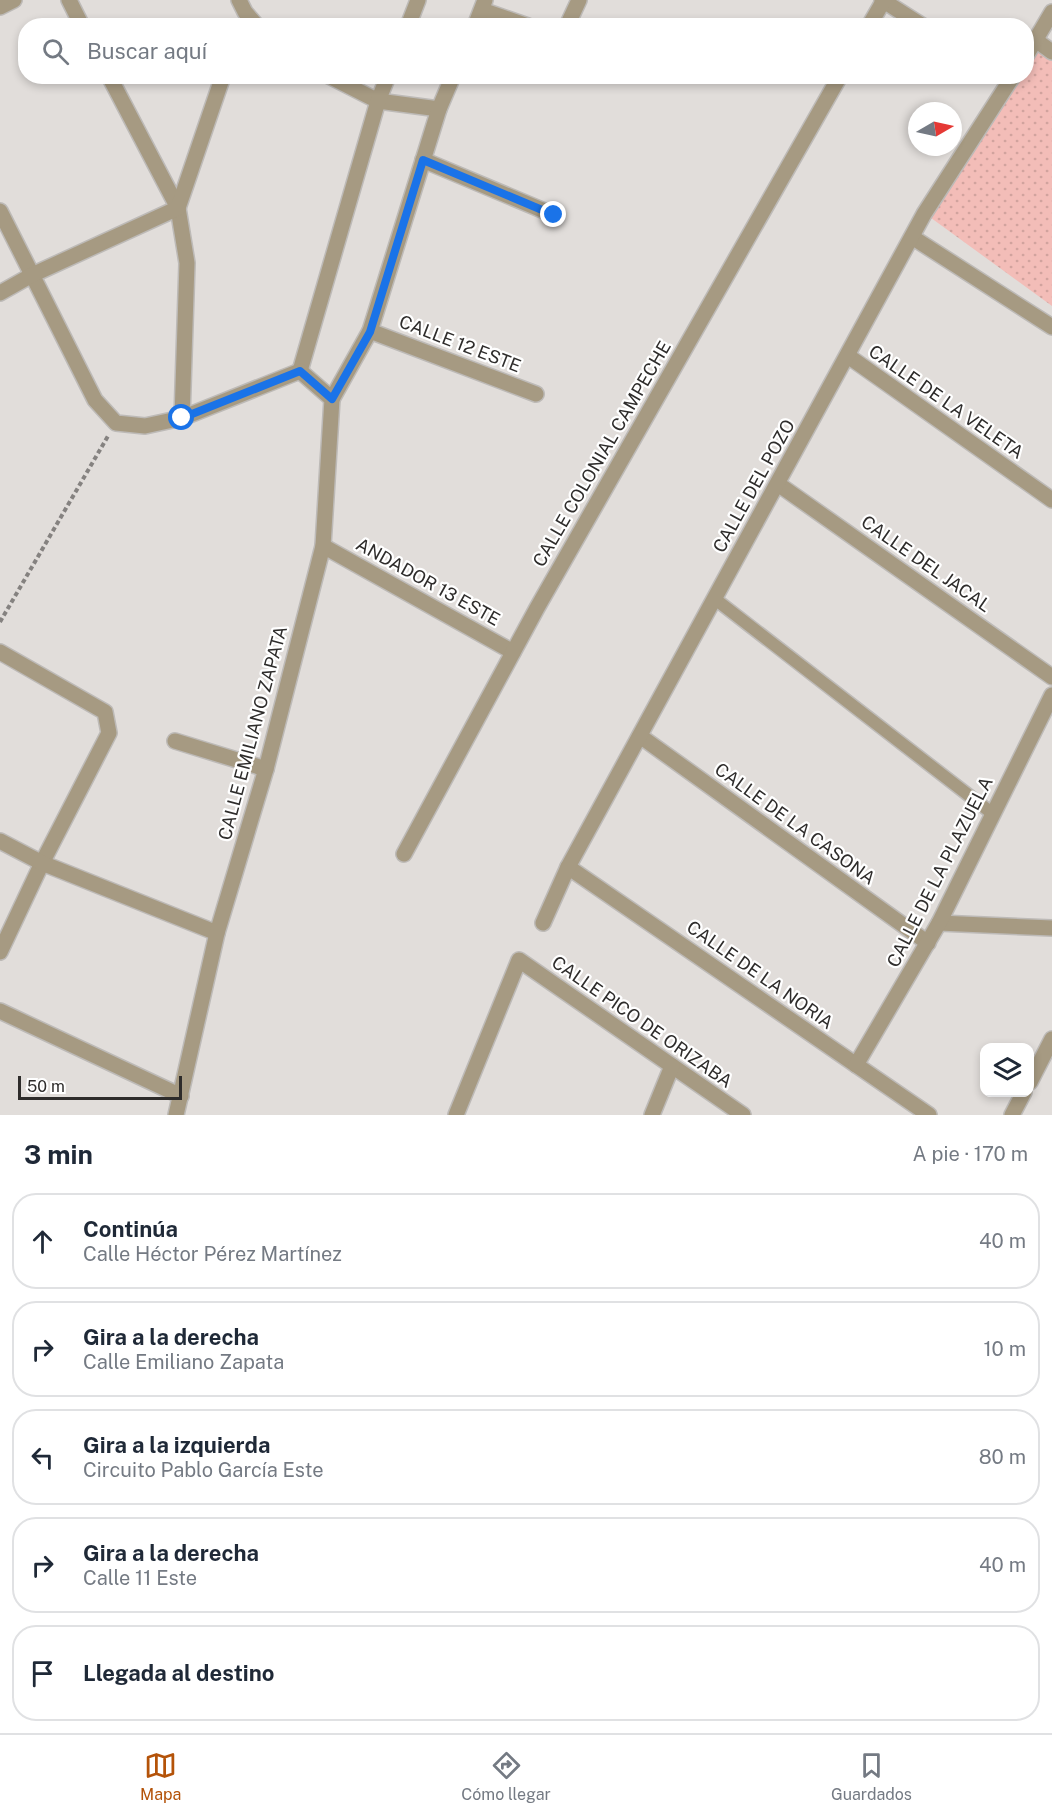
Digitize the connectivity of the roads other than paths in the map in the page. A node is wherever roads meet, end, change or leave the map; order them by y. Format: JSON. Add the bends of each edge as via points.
{"nodes":[{"id":1,"x":14,"y":0,"type":"edge"},
{"id":2,"x":69,"y":0,"type":"edge"},
{"id":3,"x":418,"y":0,"type":"edge"},
{"id":4,"x":579,"y":0,"type":"edge"},
{"id":5,"x":883,"y":0,"type":"edge"},
{"id":6,"x":484,"y":5,"type":"edge"},
{"id":7,"x":0,"y":7,"type":"edge"},
{"id":8,"x":1052,"y":12,"type":"edge"},
{"id":9,"x":78,"y":18,"type":"edge"},
{"id":10,"x":411,"y":18,"type":"edge"},
{"id":11,"x":511,"y":18,"type":"edge"},
{"id":12,"x":571,"y":18,"type":"edge"},
{"id":13,"x":873,"y":18,"type":"edge"},
{"id":14,"x":911,"y":18,"type":"edge"},
{"id":15,"x":1037,"y":41,"type":"junction"},
{"id":16,"x":1034,"y":45,"type":"edge"},
{"id":17,"x":1052,"y":52,"type":"edge"},
{"id":18,"x":113,"y":84,"type":"edge"},
{"id":19,"x":220,"y":84,"type":"edge"},
{"id":20,"x":345,"y":84,"type":"edge"},
{"id":21,"x":385,"y":84,"type":"edge"},
{"id":22,"x":450,"y":84,"type":"edge"},
{"id":23,"x":835,"y":84,"type":"edge"},
{"id":24,"x":1006,"y":84,"type":"edge"},
{"id":25,"x":378,"y":101,"type":"junction"},
{"id":26,"x":439,"y":109,"type":"junction"},
{"id":27,"x":423,"y":160,"type":"junction"},
{"id":28,"x":178,"y":208,"type":"junction"},
{"id":29,"x":0,"y":212,"type":"edge"},
{"id":30,"x":554,"y":215,"type":"dead end"},
{"id":31,"x":912,"y":237,"type":"junction"},
{"id":32,"x":32,"y":275,"type":"junction"},
{"id":33,"x":0,"y":293,"type":"edge"},
{"id":34,"x":1052,"y":327,"type":"edge"},
{"id":35,"x":370,"y":332,"type":"junction"},
{"id":36,"x":848,"y":356,"type":"junction"},
{"id":37,"x":300,"y":371,"type":"junction"},
{"id":38,"x":536,"y":394,"type":"dead end"},
{"id":39,"x":332,"y":399,"type":"junction"},
{"id":40,"x":182,"y":418,"type":"junction"},
{"id":41,"x":778,"y":484,"type":"junction"},
{"id":42,"x":1052,"y":500,"type":"edge"},
{"id":43,"x":323,"y":546,"type":"junction"},
{"id":44,"x":715,"y":599,"type":"junction"},
{"id":45,"x":0,"y":652,"type":"edge"},
{"id":46,"x":513,"y":652,"type":"junction"},
{"id":47,"x":1052,"y":677,"type":"edge"},
{"id":48,"x":1052,"y":695,"type":"edge"},
{"id":49,"x":640,"y":735,"type":"junction"},
{"id":50,"x":175,"y":741,"type":"dead end"},
{"id":51,"x":266,"y":769,"type":"junction"},
{"id":52,"x":993,"y":814,"type":"junction"},
{"id":53,"x":0,"y":841,"type":"edge"},
{"id":54,"x":404,"y":854,"type":"dead end"},
{"id":55,"x":42,"y":863,"type":"junction"},
{"id":56,"x":568,"y":867,"type":"junction"},
{"id":57,"x":543,"y":923,"type":"dead end"},
{"id":58,"x":939,"y":923,"type":"junction"},
{"id":59,"x":1052,"y":928,"type":"edge"},
{"id":60,"x":217,"y":933,"type":"junction"},
{"id":61,"x":928,"y":943,"type":"junction"},
{"id":62,"x":0,"y":952,"type":"edge"},
{"id":63,"x":0,"y":1011,"type":"edge"},
{"id":64,"x":1052,"y":1039,"type":"edge"},
{"id":65,"x":856,"y":1065,"type":"junction"},
{"id":66,"x":672,"y":1066,"type":"junction"},
{"id":67,"x":1034,"y":1073,"type":"edge"},
{"id":68,"x":181,"y":1096,"type":"junction"},
{"id":69,"x":1021,"y":1097,"type":"edge"},
{"id":70,"x":176,"y":1115,"type":"edge"},
{"id":71,"x":456,"y":1115,"type":"edge"},
{"id":72,"x":652,"y":1115,"type":"edge"},
{"id":73,"x":743,"y":1115,"type":"edge"},
{"id":74,"x":929,"y":1115,"type":"edge"},
{"id":75,"x":1012,"y":1115,"type":"edge"}],
"edges":[{"from":1,"to":7,"type":"street"},
{"from":2,"to":9,"type":"street"},
{"from":3,"to":10,"type":"street"},
{"from":4,"to":12,"type":"street"},
{"from":5,"to":13,"type":"street"},
{"from":5,"to":14,"type":"street"},
{"from":6,"to":11,"type":"street"},
{"from":8,"to":15,"type":"street"},
{"from":15,"to":16,"type":"street"},
{"from":15,"to":17,"type":"street"},
{"from":18,"to":28,"type":"street"},
{"from":19,"to":28,"type":"street"},
{"from":20,"to":25,"type":"street"},
{"from":21,"to":25,"type":"street"},
{"from":22,"to":26,"type":"street"},
{"from":23,"to":46,"type":"street","name":"CALLE COLONIAL CAMPECHE"},
{"from":24,"to":31,"type":"street","name":"CALLE DEL POZO"},
{"from":25,"to":26,"type":"street"},
{"from":25,"to":37,"type":"street"},
{"from":26,"to":27,"type":"street"},
{"from":27,"to":30,"type":"street"},
{"from":27,"to":35,"type":"street"},
{"from":28,"to":32,"type":"street"},
{"from":28,"to":40,"type":"street","via":[[187,263]]},
{"from":29,"to":32,"type":"street"},
{"from":31,"to":34,"type":"street"},
{"from":31,"to":36,"type":"street","name":"CALLE DEL POZO"},
{"from":32,"to":33,"type":"street"},
{"from":32,"to":40,"type":"street","via":[[95,400],[116,423],[145,426]]},
{"from":35,"to":38,"type":"street","name":"CALLE 12 ESTE"},
{"from":35,"to":39,"type":"street"},
{"from":36,"to":41,"type":"street","name":"CALLE DEL POZO"},
{"from":36,"to":42,"type":"street","name":"CALLE DE LA VELETA"},
{"from":37,"to":39,"type":"street"},
{"from":37,"to":40,"type":"street"},
{"from":39,"to":43,"type":"street","name":"CALLE EMILIANO ZAPATA"},
{"from":41,"to":44,"type":"street","name":"CALLE DEL POZO"},
{"from":41,"to":47,"type":"street","name":"CALLE DEL JACAL"},
{"from":43,"to":46,"type":"street","name":"ANDADOR 13 ESTE"},
{"from":43,"to":51,"type":"street","name":"CALLE EMILIANO ZAPATA"},
{"from":44,"to":49,"type":"street","name":"CALLE DEL POZO"},
{"from":44,"to":52,"type":"lane"},
{"from":45,"to":55,"type":"street","via":[[105,712],[109,733]]},
{"from":46,"to":54,"type":"street","name":"CALLE COLONIAL CAMPECHE"},
{"from":48,"to":52,"type":"street","name":"CALLE DE LA PLAZUELA"},
{"from":49,"to":56,"type":"street","name":"CALLE DEL POZO"},
{"from":49,"to":61,"type":"street","name":"CALLE DE LA CASONA"},
{"from":50,"to":51,"type":"street"},
{"from":51,"to":60,"type":"street","name":"CALLE EMILIANO ZAPATA"},
{"from":52,"to":58,"type":"street","name":"CALLE DE LA PLAZUELA"},
{"from":53,"to":55,"type":"street"},
{"from":55,"to":60,"type":"street"},
{"from":55,"to":62,"type":"street"},
{"from":56,"to":57,"type":"street","name":"CALLE DEL POZO"},
{"from":56,"to":65,"type":"street","name":"CALLE DE LA NORIA"},
{"from":58,"to":59,"type":"street"},
{"from":58,"to":61,"type":"street","name":"CALLE DE LA PLAZUELA"},
{"from":60,"to":68,"type":"street","name":"CALLE EMILIANO ZAPATA"},
{"from":61,"to":65,"type":"street","name":"CALLE DE LA PLAZUELA"},
{"from":63,"to":68,"type":"street"},
{"from":64,"to":67,"type":"street"},
{"from":65,"to":74,"type":"street","name":"CALLE DE LA NORIA"},
{"from":66,"to":71,"type":"street","name":"CALLE PICO DE ORIZABA","via":[[519,960]]},
{"from":66,"to":72,"type":"street"},
{"from":66,"to":73,"type":"street","name":"CALLE PICO DE ORIZABA"},
{"from":68,"to":70,"type":"street","name":"CALLE EMILIANO ZAPATA"},
{"from":69,"to":75,"type":"street"}]}
